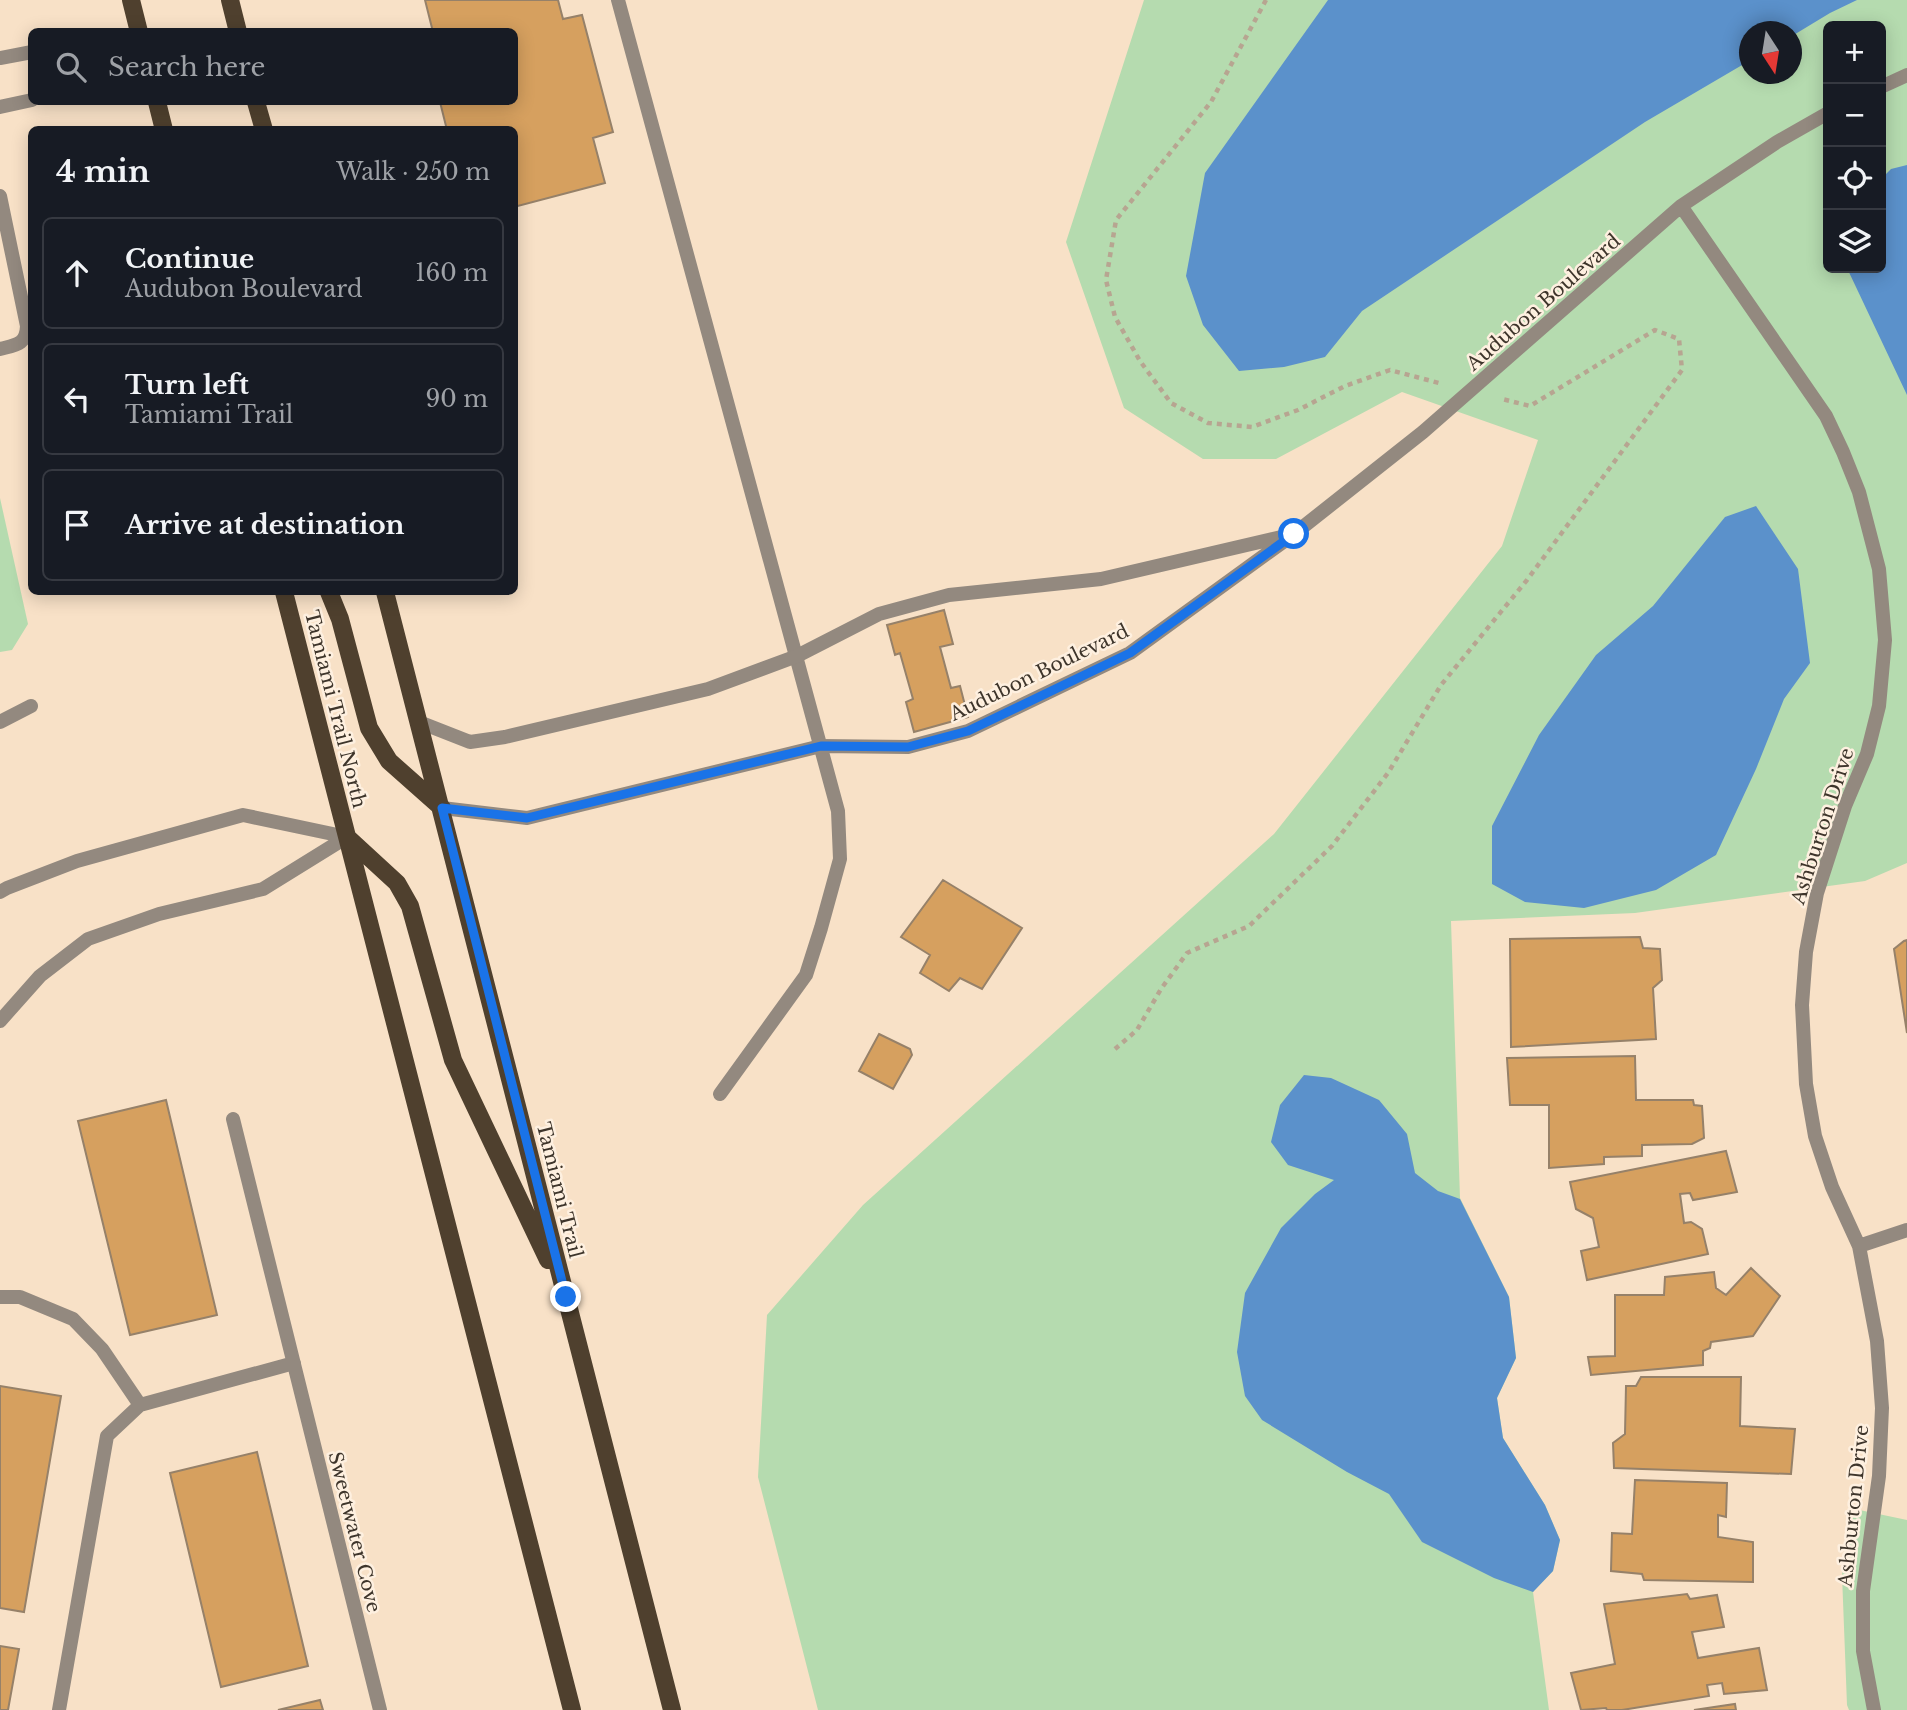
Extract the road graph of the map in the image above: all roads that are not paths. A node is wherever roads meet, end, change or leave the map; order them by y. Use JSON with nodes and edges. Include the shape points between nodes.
{"nodes":[{"id":1,"x":131,"y":0,"type":"edge"},
{"id":2,"x":230,"y":0,"type":"edge"},
{"id":3,"x":618,"y":0,"type":"edge"},
{"id":4,"x":136,"y":28,"type":"edge"},
{"id":5,"x":237,"y":28,"type":"edge"},
{"id":6,"x":28,"y":53,"type":"edge"},
{"id":7,"x":0,"y":58,"type":"edge"},
{"id":8,"x":1907,"y":75,"type":"edge"},
{"id":9,"x":1886,"y":85,"type":"edge"},
{"id":10,"x":28,"y":101,"type":"edge"},
{"id":11,"x":158,"y":105,"type":"edge"},
{"id":12,"x":257,"y":105,"type":"edge"},
{"id":13,"x":0,"y":107,"type":"edge"},
{"id":14,"x":1823,"y":116,"type":"edge"},
{"id":15,"x":163,"y":126,"type":"edge"},
{"id":16,"x":263,"y":126,"type":"edge"},
{"id":17,"x":0,"y":196,"type":"edge"},
{"id":18,"x":1681,"y":206,"type":"junction"},
{"id":19,"x":0,"y":349,"type":"edge"},
{"id":20,"x":1294,"y":534,"type":"junction"},
{"id":21,"x":285,"y":595,"type":"edge"},
{"id":22,"x":330,"y":595,"type":"edge"},
{"id":23,"x":385,"y":595,"type":"edge"},
{"id":24,"x":797,"y":656,"type":"junction"},
{"id":25,"x":31,"y":706,"type":"dead end"},
{"id":26,"x":0,"y":722,"type":"edge"},
{"id":27,"x":419,"y":722,"type":"junction"},
{"id":28,"x":821,"y":746,"type":"junction"},
{"id":29,"x":442,"y":808,"type":"junction"},
{"id":30,"x":347,"y":837,"type":"junction"},
{"id":31,"x":0,"y":892,"type":"edge"},
{"id":32,"x":0,"y":1021,"type":"edge"},
{"id":33,"x":720,"y":1094,"type":"dead end"},
{"id":34,"x":233,"y":1119,"type":"dead end"},
{"id":35,"x":1907,"y":1230,"type":"edge"},
{"id":36,"x":1859,"y":1246,"type":"junction"},
{"id":37,"x":0,"y":1297,"type":"edge"},
{"id":38,"x":566,"y":1297,"type":"junction"},
{"id":39,"x":294,"y":1363,"type":"junction"},
{"id":40,"x":140,"y":1405,"type":"junction"},
{"id":41,"x":59,"y":1710,"type":"edge"},
{"id":42,"x":380,"y":1710,"type":"edge"},
{"id":43,"x":572,"y":1710,"type":"edge"},
{"id":44,"x":672,"y":1710,"type":"edge"},
{"id":45,"x":1874,"y":1710,"type":"edge"}],
"edges":[{"from":1,"to":4,"type":"main road"},
{"from":2,"to":5,"type":"main road"},
{"from":3,"to":24,"type":"street"},
{"from":6,"to":7,"type":"street"},
{"from":8,"to":9,"type":"street"},
{"from":10,"to":13,"type":"street"},
{"from":11,"to":15,"type":"main road"},
{"from":12,"to":16,"type":"main road"},
{"from":14,"to":18,"type":"street","name":"Audubon Boulevard"},
{"from":17,"to":19,"type":"street","via":[[27,335],[17,345]]},
{"from":18,"to":20,"type":"street","name":"Audubon Boulevard","via":[[1423,432]]},
{"from":18,"to":36,"type":"street","name":"Ashburton Drive","via":[[1826,416],[1860,492],[1879,569],[1885,640],[1879,706],[1867,754],[1817,893],[1802,1005],[1806,1084],[1815,1136]]},
{"from":20,"to":24,"type":"street","name":"Audubon Boulevard","via":[[1101,579],[949,595],[879,614]]},
{"from":20,"to":28,"type":"street","name":"Audubon Boulevard","via":[[1130,653],[968,731],[908,747]]},
{"from":21,"to":30,"type":"main road","name":"Tamiami Trail North"},
{"from":22,"to":29,"type":"main road","via":[[369,729],[389,761]]},
{"from":23,"to":27,"type":"main road"},
{"from":24,"to":27,"type":"street","name":"Audubon Boulevard","via":[[708,689],[505,737],[470,742]]},
{"from":24,"to":28,"type":"street"},
{"from":25,"to":26,"type":"street"},
{"from":27,"to":29,"type":"main road","name":"Tamiami Trail"},
{"from":28,"to":29,"type":"street","name":"Audubon Boulevard","via":[[527,818]]},
{"from":28,"to":33,"type":"street","via":[[838,811],[840,859],[821,929],[806,975]]},
{"from":29,"to":38,"type":"main road","name":"Tamiami Trail"},
{"from":30,"to":31,"type":"street","via":[[243,815],[77,861]]},
{"from":30,"to":32,"type":"street","via":[[263,889],[159,914],[88,939],[40,976]]},
{"from":30,"to":38,"type":"main road","via":[[397,883],[410,906],[453,1060]]},
{"from":30,"to":43,"type":"main road"},
{"from":34,"to":39,"type":"street","name":"Sweetwater Cove"},
{"from":35,"to":36,"type":"street"},
{"from":36,"to":45,"type":"street","name":"Ashburton Drive","via":[[1877,1341],[1882,1408],[1879,1476],[1863,1591],[1863,1651]]},
{"from":37,"to":40,"type":"street","via":[[20,1297],[73,1319],[102,1349]]},
{"from":38,"to":44,"type":"main road","name":"Tamiami Trail"},
{"from":39,"to":40,"type":"street"},
{"from":39,"to":42,"type":"street","name":"Sweetwater Cove"},
{"from":40,"to":41,"type":"street","via":[[107,1436]]}]}
